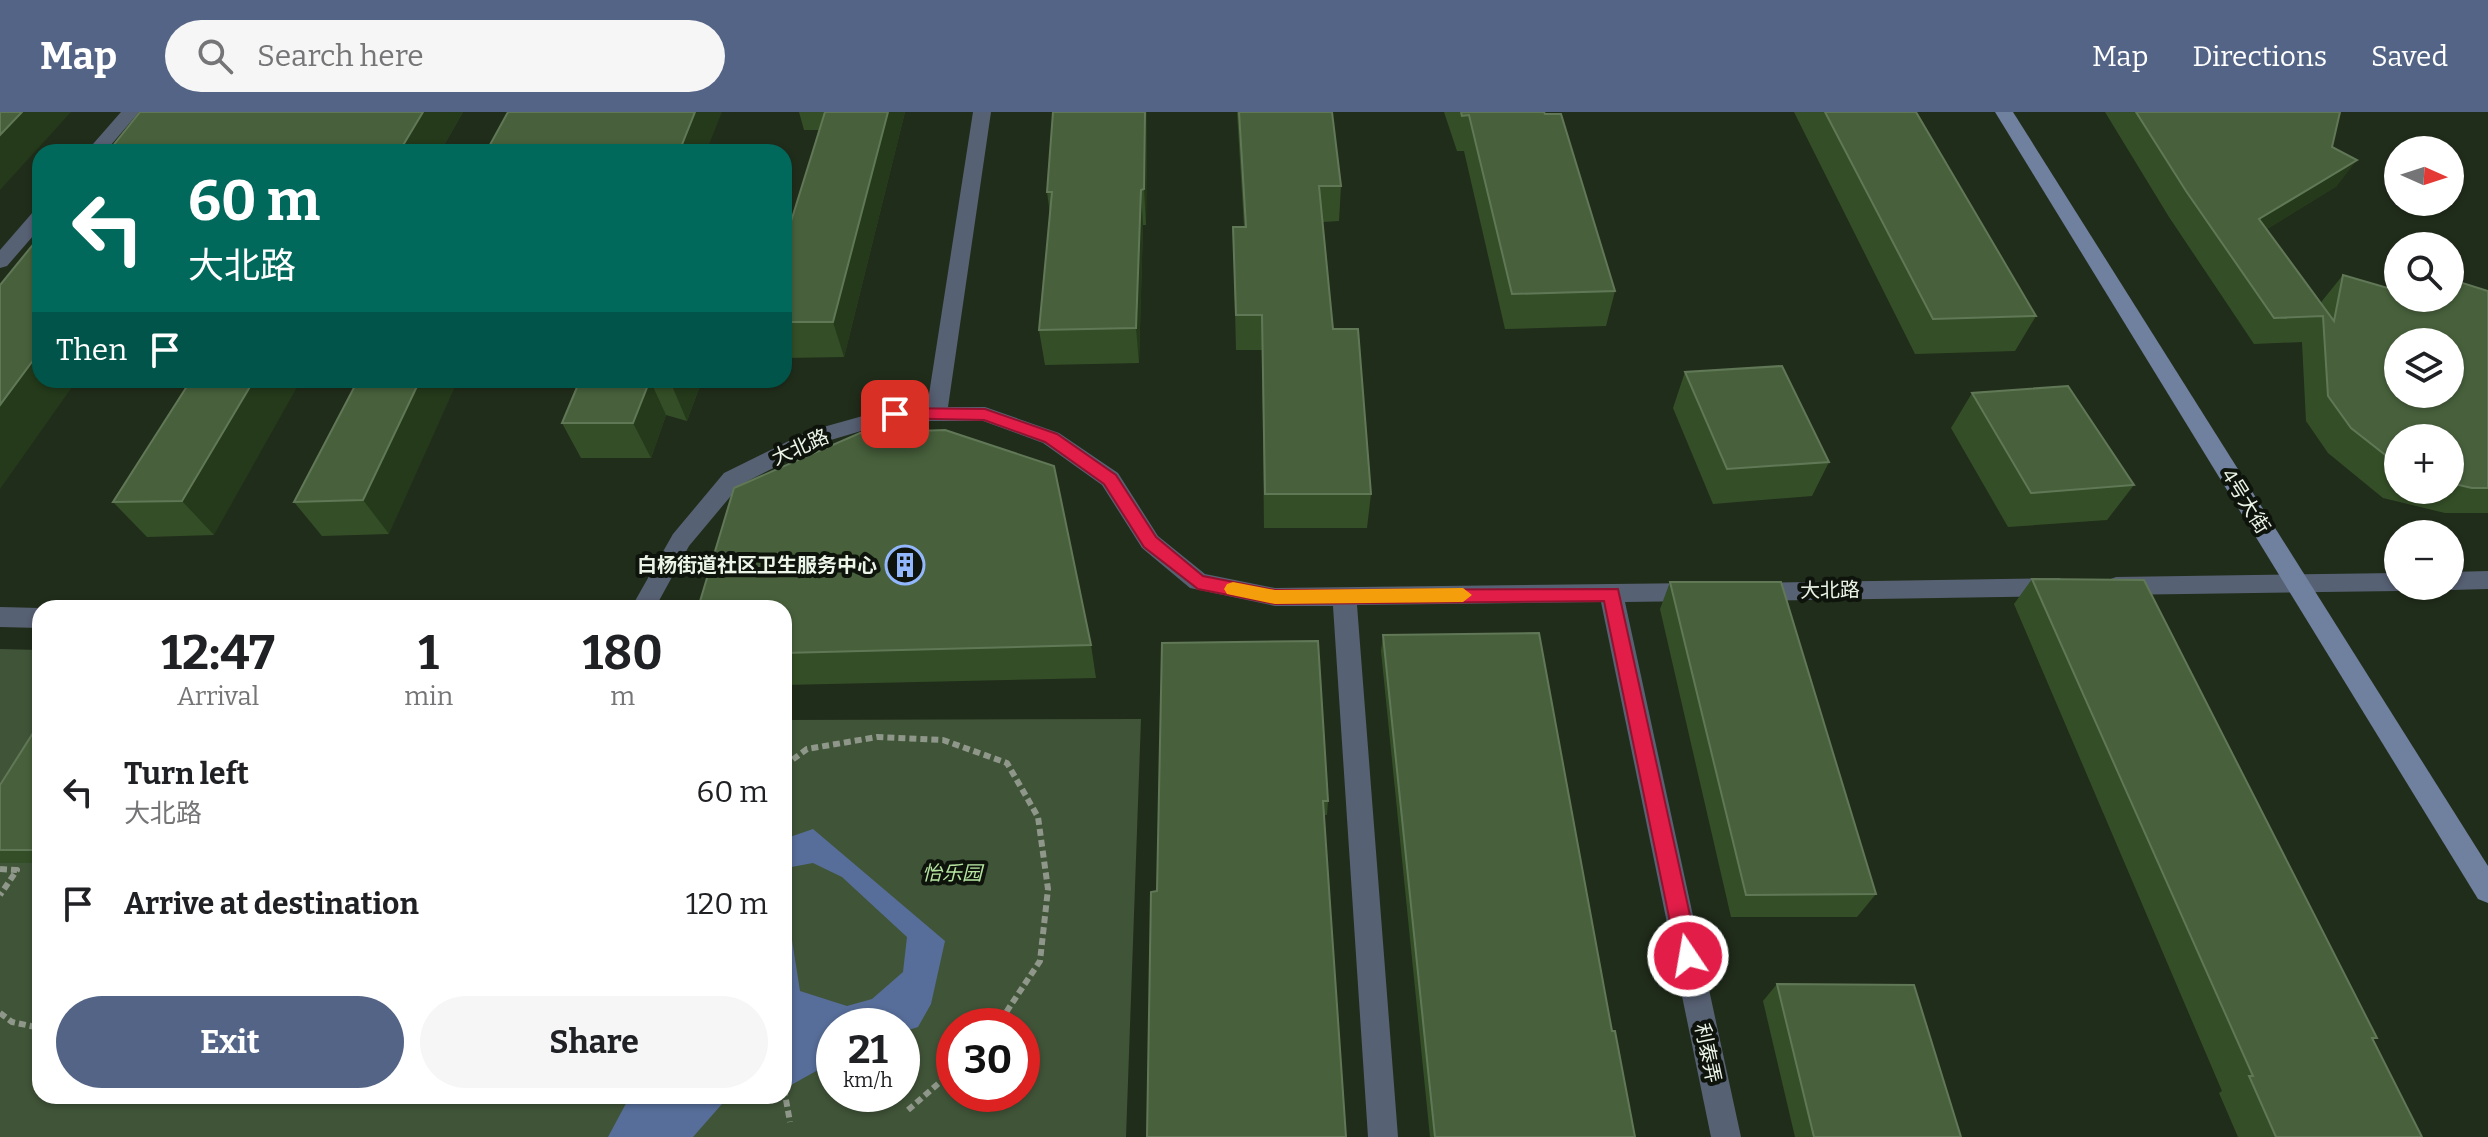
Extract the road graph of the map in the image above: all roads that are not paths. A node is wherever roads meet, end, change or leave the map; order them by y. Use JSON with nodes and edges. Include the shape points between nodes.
{"nodes":[{"id":1,"x":130,"y":112,"type":"edge"},
{"id":2,"x":982,"y":112,"type":"edge"},
{"id":3,"x":2004,"y":112,"type":"edge"},
{"id":4,"x":102,"y":144,"type":"edge"},
{"id":5,"x":32,"y":225,"type":"edge"},
{"id":6,"x":0,"y":262,"type":"edge"},
{"id":7,"x":936,"y":414,"type":"junction"},
{"id":8,"x":2488,"y":580,"type":"edge"},
{"id":9,"x":2464,"y":581,"type":"edge"},
{"id":10,"x":2384,"y":582,"type":"edge"},
{"id":11,"x":2298,"y":583,"type":"junction"},
{"id":12,"x":1611,"y":594,"type":"junction"},
{"id":13,"x":1344,"y":596,"type":"junction"},
{"id":14,"x":647,"y":600,"type":"edge"},
{"id":15,"x":0,"y":617,"type":"edge"},
{"id":16,"x":32,"y":618,"type":"edge"},
{"id":17,"x":2488,"y":890,"type":"edge"},
{"id":18,"x":1383,"y":1137,"type":"edge"},
{"id":19,"x":1726,"y":1137,"type":"edge"}],
"edges":[{"from":1,"to":4,"type":"street"},
{"from":2,"to":7,"type":"street"},
{"from":3,"to":11,"type":"street","name":"4号大街"},
{"from":5,"to":6,"type":"street"},
{"from":7,"to":13,"type":"street","name":"大北路","via":[[985,414],[1051,438],[1110,479],[1150,542],[1198,582],[1275,597]]},
{"from":7,"to":14,"type":"street","name":"大北路","via":[[895,414],[817,436],[732,479],[681,540]]},
{"from":8,"to":9,"type":"street"},
{"from":10,"to":11,"type":"street","name":"大北路"},
{"from":11,"to":12,"type":"street","name":"大北路"},
{"from":11,"to":17,"type":"street","name":"4号大街"},
{"from":12,"to":13,"type":"street","name":"大北路"},
{"from":12,"to":19,"type":"street","name":"利泰弄"},
{"from":13,"to":18,"type":"street"},
{"from":15,"to":16,"type":"street"}]}
